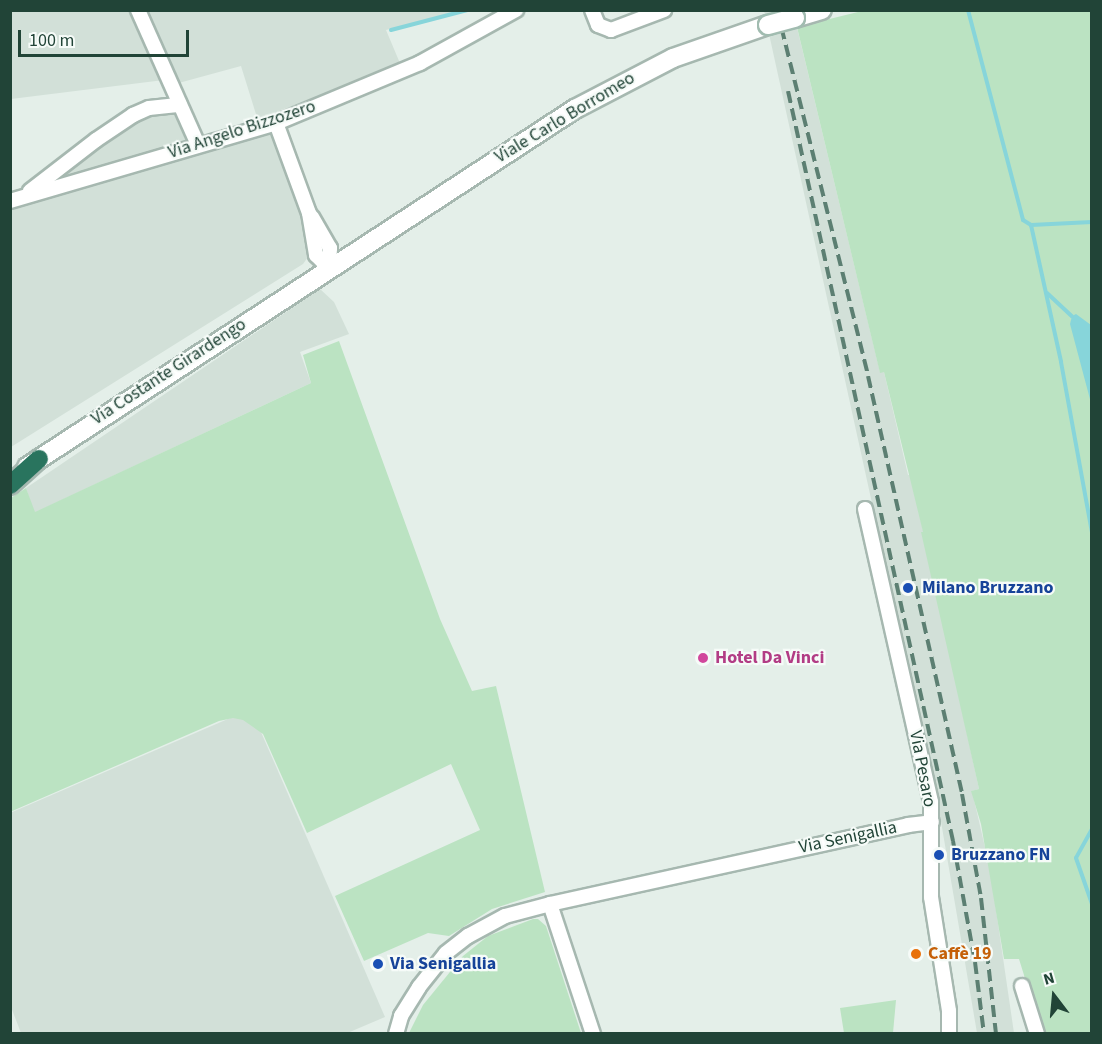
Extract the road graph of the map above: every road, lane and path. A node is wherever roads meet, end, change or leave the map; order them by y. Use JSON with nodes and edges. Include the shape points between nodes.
{"nodes":[{"id":1,"x":138,"y":10,"type":"edge"},
{"id":2,"x":516,"y":10,"type":"edge"},
{"id":3,"x":592,"y":10,"type":"edge"},
{"id":4,"x":664,"y":10,"type":"edge"},
{"id":5,"x":822,"y":10,"type":"edge"},
{"id":6,"x":180,"y":105,"type":"junction"},
{"id":7,"x":276,"y":123,"type":"junction"},
{"id":8,"x":198,"y":145,"type":"junction"},
{"id":9,"x":17,"y":198,"type":"edge"},
{"id":10,"x":329,"y":268,"type":"junction"},
{"id":11,"x":39,"y":459,"type":"junction"},
{"id":12,"x":10,"y":478,"type":"edge"},
{"id":13,"x":10,"y":485,"type":"edge"},
{"id":14,"x":865,"y":508,"type":"dead end"},
{"id":15,"x":932,"y":822,"type":"junction"},
{"id":16,"x":550,"y":904,"type":"junction"},
{"id":17,"x":1022,"y":986,"type":"dead end"},
{"id":18,"x":396,"y":1034,"type":"edge"},
{"id":19,"x":593,"y":1034,"type":"edge"},
{"id":20,"x":949,"y":1034,"type":"edge"},
{"id":21,"x":1037,"y":1034,"type":"edge"}],
"edges":[{"from":1,"to":6,"type":"street"},
{"from":2,"to":7,"type":"street","name":"Via Angelo Bizzozero","via":[[420,63]]},
{"from":3,"to":4,"type":"street","via":[[598,25],[611,30]]},
{"from":5,"to":10,"type":"street","name":"Viale Carlo Borromeo","bridge":true,"via":[[672,58],[609,89]]},
{"from":6,"to":8,"type":"street"},
{"from":6,"to":9,"type":"street","name":"Via Angelo Bizzozero","via":[[149,108],[133,115]]},
{"from":7,"to":8,"type":"street","name":"Via Angelo Bizzozero"},
{"from":7,"to":10,"type":"street","via":[[309,213],[327,239]]},
{"from":8,"to":9,"type":"street","name":"Via Angelo Bizzozero"},
{"from":10,"to":11,"type":"street","name":"Via Costante Girardengo"},
{"from":11,"to":12,"type":"street","name":"Via Costante Girardengo"},
{"from":11,"to":13,"type":"highway"},
{"from":14,"to":15,"type":"street","name":"Via Pesaro","via":[[931,802]]},
{"from":15,"to":16,"type":"street","name":"Via Senigallia"},
{"from":15,"to":20,"type":"street","name":"Via Pesaro","via":[[931,897]]},
{"from":16,"to":18,"type":"street","name":"Via Senigallia","via":[[505,916],[446,953],[401,1016]]},
{"from":16,"to":19,"type":"street"},
{"from":17,"to":21,"type":"street"}]}
